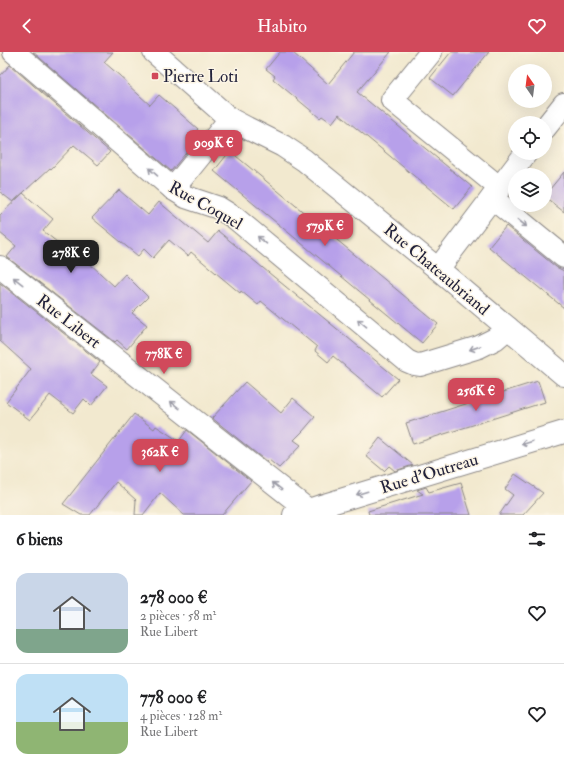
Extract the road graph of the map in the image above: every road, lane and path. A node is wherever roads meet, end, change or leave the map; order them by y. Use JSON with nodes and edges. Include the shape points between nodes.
{"nodes":[{"id":1,"x":14,"y":52,"type":"edge"},
{"id":2,"x":154,"y":52,"type":"edge"},
{"id":3,"x":431,"y":52,"type":"edge"},
{"id":4,"x":564,"y":104,"type":"edge"},
{"id":5,"x":230,"y":119,"type":"junction"},
{"id":6,"x":552,"y":119,"type":"edge"},
{"id":7,"x":521,"y":160,"type":"edge"},
{"id":8,"x":173,"y":189,"type":"junction"},
{"id":9,"x":496,"y":193,"type":"junction"},
{"id":10,"x":564,"y":257,"type":"edge"},
{"id":11,"x":0,"y":266,"type":"edge"},
{"id":12,"x":438,"y":269,"type":"junction"},
{"id":13,"x":508,"y":328,"type":"junction"},
{"id":14,"x":564,"y":375,"type":"edge"},
{"id":15,"x":564,"y":432,"type":"edge"},
{"id":16,"x":301,"y":512,"type":"edge"}],
"edges":[{"from":8,"to":1,"type":"street","name":"Rue Coquel","one_way":true},
{"from":2,"to":5,"type":"street","name":"Rue Chateaubriand"},
{"from":3,"to":9,"type":"street","via":[[392,100]]},
{"from":4,"to":6,"type":"street"},
{"from":5,"to":8,"type":"street"},
{"from":5,"to":12,"type":"street","name":"Rue Chateaubriand","via":[[283,146],[304,160]]},
{"from":7,"to":9,"type":"street"},
{"from":13,"to":8,"type":"street","name":"Rue Coquel","one_way":true,"via":[[495,339],[479,347],[427,364],[414,364],[407,361],[236,218]]},
{"from":9,"to":10,"type":"street","one_way":true},
{"from":9,"to":12,"type":"street"},
{"from":16,"to":11,"type":"street","name":"Rue Libert","one_way":true},
{"from":12,"to":13,"type":"street","name":"Rue Chateaubriand"},
{"from":13,"to":14,"type":"street","name":"Rue Chateaubriand"},
{"from":15,"to":16,"type":"street","name":"Rue d'Outreau","one_way":true}]}
